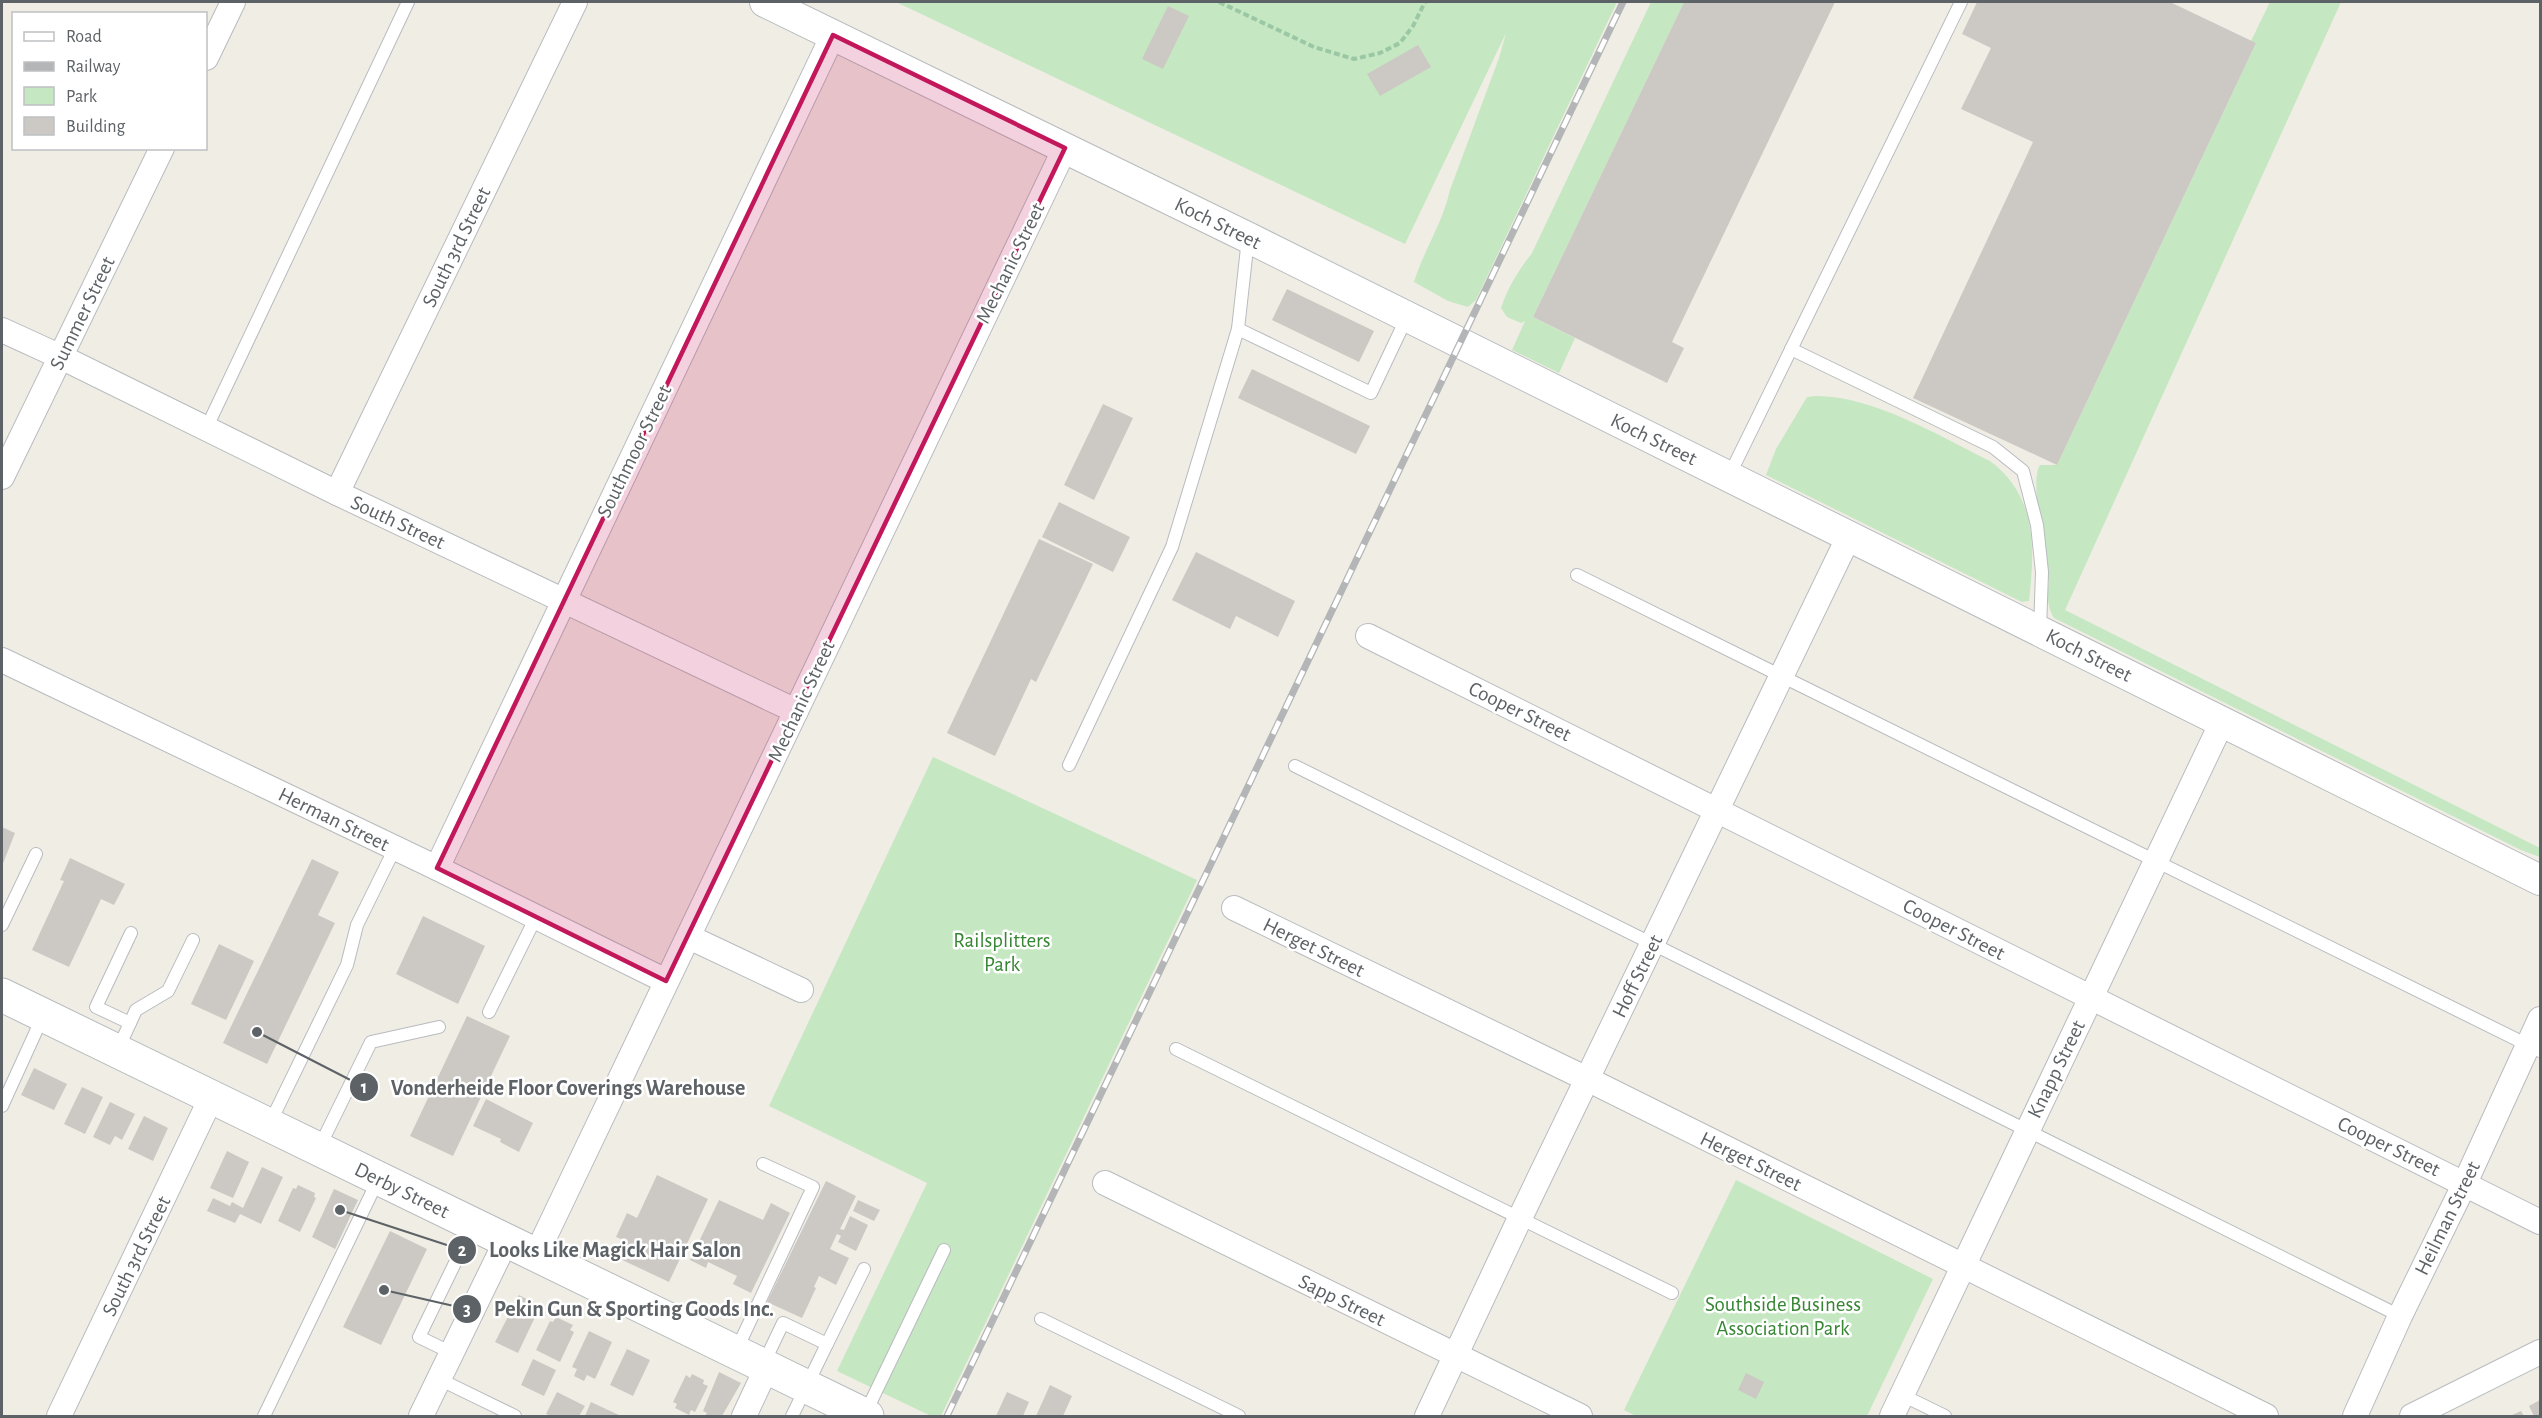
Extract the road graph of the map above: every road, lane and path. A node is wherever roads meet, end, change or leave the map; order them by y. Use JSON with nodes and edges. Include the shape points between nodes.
{"nodes":[{"id":1,"x":233,"y":2,"type":"edge"},
{"id":2,"x":408,"y":2,"type":"edge"},
{"id":3,"x":575,"y":2,"type":"edge"},
{"id":4,"x":765,"y":2,"type":"edge"},
{"id":5,"x":1219,"y":2,"type":"edge"},
{"id":6,"x":1425,"y":2,"type":"edge"},
{"id":7,"x":1961,"y":2,"type":"edge"},
{"id":8,"x":833,"y":35,"type":"junction"},
{"id":9,"x":207,"y":56,"type":"edge"},
{"id":10,"x":1065,"y":148,"type":"junction"},
{"id":11,"x":161,"y":150,"type":"edge"},
{"id":12,"x":1248,"y":238,"type":"junction"},
{"id":13,"x":1407,"y":316,"type":"junction"},
{"id":14,"x":1238,"y":329,"type":"junction"},
{"id":15,"x":2,"y":330,"type":"edge"},
{"id":16,"x":1791,"y":349,"type":"junction"},
{"id":17,"x":60,"y":357,"type":"junction"},
{"id":18,"x":206,"y":429,"type":"junction"},
{"id":19,"x":1729,"y":476,"type":"junction"},
{"id":20,"x":2,"y":477,"type":"edge"},
{"id":21,"x":337,"y":493,"type":"junction"},
{"id":22,"x":1849,"y":536,"type":"junction"},
{"id":23,"x":1576,"y":575,"type":"dead end"},
{"id":24,"x":562,"y":600,"type":"junction"},
{"id":25,"x":2040,"y":631,"type":"junction"},
{"id":26,"x":1368,"y":636,"type":"dead end"},
{"id":27,"x":2,"y":660,"type":"edge"},
{"id":28,"x":1781,"y":676,"type":"junction"},
{"id":29,"x":796,"y":711,"type":"junction"},
{"id":30,"x":2222,"y":722,"type":"junction"},
{"id":31,"x":1069,"y":765,"type":"dead end"},
{"id":32,"x":1295,"y":766,"type":"dead end"},
{"id":33,"x":1718,"y":810,"type":"junction"},
{"id":34,"x":395,"y":848,"type":"junction"},
{"id":35,"x":36,"y":854,"type":"dead end"},
{"id":36,"x":2155,"y":861,"type":"junction"},
{"id":37,"x":437,"y":868,"type":"junction"},
{"id":38,"x":2541,"y":880,"type":"edge"},
{"id":39,"x":1234,"y":908,"type":"dead end"},
{"id":40,"x":536,"y":917,"type":"junction"},
{"id":41,"x":2,"y":925,"type":"edge"},
{"id":42,"x":131,"y":933,"type":"dead end"},
{"id":43,"x":689,"y":937,"type":"junction"},
{"id":44,"x":193,"y":940,"type":"dead end"},
{"id":45,"x":1653,"y":942,"type":"junction"},
{"id":46,"x":666,"y":981,"type":"junction"},
{"id":47,"x":801,"y":990,"type":"dead end"},
{"id":48,"x":2,"y":995,"type":"edge"},
{"id":49,"x":2090,"y":998,"type":"junction"},
{"id":50,"x":489,"y":1012,"type":"dead end"},
{"id":51,"x":44,"y":1015,"type":"junction"},
{"id":52,"x":2541,"y":1019,"type":"edge"},
{"id":53,"x":439,"y":1027,"type":"dead end"},
{"id":54,"x":123,"y":1037,"type":"junction"},
{"id":55,"x":2534,"y":1047,"type":"edge"},
{"id":56,"x":1176,"y":1049,"type":"dead end"},
{"id":57,"x":1587,"y":1079,"type":"junction"},
{"id":58,"x":212,"y":1096,"type":"junction"},
{"id":59,"x":2,"y":1106,"type":"edge"},
{"id":60,"x":269,"y":1124,"type":"junction"},
{"id":61,"x":2026,"y":1130,"type":"junction"},
{"id":62,"x":318,"y":1149,"type":"junction"},
{"id":63,"x":763,"y":1164,"type":"dead end"},
{"id":64,"x":378,"y":1178,"type":"junction"},
{"id":65,"x":1105,"y":1183,"type":"dead end"},
{"id":66,"x":2465,"y":1183,"type":"junction"},
{"id":67,"x":1520,"y":1218,"type":"junction"},
{"id":68,"x":2541,"y":1222,"type":"edge"},
{"id":69,"x":473,"y":1225,"type":"junction"},
{"id":70,"x":506,"y":1241,"type":"junction"},
{"id":71,"x":944,"y":1250,"type":"dead end"},
{"id":72,"x":536,"y":1255,"type":"junction"},
{"id":73,"x":1963,"y":1266,"type":"junction"},
{"id":74,"x":864,"y":1269,"type":"dead end"},
{"id":75,"x":1672,"y":1293,"type":"dead end"},
{"id":76,"x":2400,"y":1316,"type":"junction"},
{"id":77,"x":1041,"y":1319,"type":"dead end"},
{"id":78,"x":827,"y":1344,"type":"junction"},
{"id":79,"x":2541,"y":1352,"type":"edge"},
{"id":80,"x":452,"y":1353,"type":"junction"},
{"id":81,"x":1456,"y":1355,"type":"junction"},
{"id":82,"x":755,"y":1362,"type":"junction"},
{"id":83,"x":439,"y":1379,"type":"junction"},
{"id":84,"x":806,"y":1387,"type":"junction"},
{"id":85,"x":1902,"y":1395,"type":"junction"},
{"id":86,"x":850,"y":1413,"type":"edge"},
{"id":87,"x":59,"y":1416,"type":"edge"},
{"id":88,"x":264,"y":1416,"type":"edge"},
{"id":89,"x":421,"y":1416,"type":"edge"},
{"id":90,"x":515,"y":1416,"type":"edge"},
{"id":91,"x":744,"y":1416,"type":"edge"},
{"id":92,"x":792,"y":1416,"type":"edge"},
{"id":93,"x":1239,"y":1416,"type":"edge"},
{"id":94,"x":1427,"y":1416,"type":"edge"},
{"id":95,"x":1580,"y":1416,"type":"edge"},
{"id":96,"x":1892,"y":1416,"type":"edge"},
{"id":97,"x":1945,"y":1416,"type":"edge"},
{"id":98,"x":2266,"y":1416,"type":"edge"},
{"id":99,"x":2355,"y":1416,"type":"edge"},
{"id":100,"x":2412,"y":1416,"type":"edge"}],
"edges":[{"from":1,"to":9,"type":"street"},
{"from":2,"to":18,"type":"lane"},
{"from":3,"to":21,"type":"street","name":"South 3rd Street"},
{"from":4,"to":8,"type":"street","name":"Koch Street"},
{"from":5,"to":6,"type":"path","via":[[1314,47],[1354,59],[1400,43]]},
{"from":7,"to":16,"type":"lane"},
{"from":8,"to":10,"type":"street","name":"Koch Street"},
{"from":8,"to":24,"type":"street","name":"Southmoor Street"},
{"from":10,"to":12,"type":"street","name":"Koch Street"},
{"from":10,"to":29,"type":"street","name":"Mechanic Street"},
{"from":11,"to":17,"type":"street","name":"Summer Street"},
{"from":12,"to":13,"type":"street","name":"Koch Street"},
{"from":12,"to":14,"type":"lane"},
{"from":13,"to":14,"type":"lane","via":[[1371,393]]},
{"from":13,"to":19,"type":"street","name":"Koch Street"},
{"from":14,"to":31,"type":"lane","via":[[1172,547]]},
{"from":15,"to":17,"type":"street","name":"South Street"},
{"from":16,"to":19,"type":"lane"},
{"from":16,"to":25,"type":"lane","via":[[1993,447],[2023,471],[2040,548]]},
{"from":17,"to":18,"type":"street","name":"South Street"},
{"from":17,"to":20,"type":"street","name":"Summer Street"},
{"from":18,"to":21,"type":"street","name":"South Street"},
{"from":19,"to":22,"type":"street","name":"Koch Street"},
{"from":21,"to":24,"type":"street","name":"South Street"},
{"from":22,"to":25,"type":"street","name":"Koch Street"},
{"from":22,"to":28,"type":"street","name":"Hoff Street"},
{"from":23,"to":28,"type":"lane"},
{"from":24,"to":29,"type":"street","name":"South Street"},
{"from":24,"to":37,"type":"street","name":"Southmoor Street"},
{"from":25,"to":30,"type":"street","name":"Koch Street"},
{"from":26,"to":33,"type":"street","name":"Cooper Street"},
{"from":27,"to":34,"type":"street","name":"Herman Street"},
{"from":28,"to":33,"type":"street","name":"Hoff Street"},
{"from":28,"to":36,"type":"lane"},
{"from":29,"to":43,"type":"street","name":"Mechanic Street"},
{"from":30,"to":36,"type":"street","name":"Knapp Street"},
{"from":30,"to":38,"type":"street","name":"Koch Street"},
{"from":32,"to":45,"type":"lane"},
{"from":33,"to":45,"type":"street","name":"Hoff Street"},
{"from":33,"to":49,"type":"street","name":"Cooper Street"},
{"from":34,"to":37,"type":"street","name":"Herman Street"},
{"from":34,"to":60,"type":"lane","via":[[357,925],[347,965]]},
{"from":35,"to":41,"type":"lane"},
{"from":36,"to":49,"type":"street","name":"Knapp Street"},
{"from":36,"to":55,"type":"lane"},
{"from":37,"to":40,"type":"street","name":"Herman Street"},
{"from":39,"to":57,"type":"street","name":"Herget Street"},
{"from":40,"to":46,"type":"street","name":"Herman Street"},
{"from":40,"to":50,"type":"lane"},
{"from":42,"to":54,"type":"lane","via":[[96,1007]]},
{"from":43,"to":46,"type":"street","name":"Mechanic Street"},
{"from":43,"to":47,"type":"street"},
{"from":44,"to":54,"type":"lane","via":[[168,991],[136,1010]]},
{"from":45,"to":57,"type":"street","name":"Hoff Street"},
{"from":45,"to":61,"type":"lane"},
{"from":46,"to":72,"type":"street","name":"Mechanic Street"},
{"from":48,"to":51,"type":"main road","name":"Derby Street"},
{"from":49,"to":61,"type":"street","name":"Knapp Street"},
{"from":49,"to":66,"type":"street","name":"Cooper Street"},
{"from":51,"to":54,"type":"main road","name":"Derby Street"},
{"from":51,"to":59,"type":"lane"},
{"from":52,"to":55,"type":"street","name":"Heilman Street"},
{"from":53,"to":62,"type":"lane","via":[[371,1042]]},
{"from":54,"to":58,"type":"main road","name":"Derby Street"},
{"from":55,"to":66,"type":"street","name":"Heilman Street"},
{"from":56,"to":67,"type":"lane"},
{"from":57,"to":67,"type":"street","name":"Hoff Street"},
{"from":57,"to":73,"type":"street","name":"Herget Street"},
{"from":58,"to":60,"type":"main road","name":"Derby Street"},
{"from":58,"to":87,"type":"street","name":"South 3rd Street"},
{"from":60,"to":62,"type":"main road","name":"Derby Street"},
{"from":61,"to":73,"type":"street","name":"Knapp Street"},
{"from":61,"to":76,"type":"lane"},
{"from":62,"to":64,"type":"main road","name":"Derby Street"},
{"from":63,"to":82,"type":"lane","via":[[813,1187]]},
{"from":64,"to":69,"type":"main road","name":"Derby Street"},
{"from":64,"to":88,"type":"lane"},
{"from":65,"to":81,"type":"street","name":"Sapp Street"},
{"from":66,"to":68,"type":"street","name":"Cooper Street"},
{"from":66,"to":76,"type":"street","name":"Heilman Street"},
{"from":67,"to":75,"type":"lane"},
{"from":67,"to":81,"type":"street","name":"Hoff Street"},
{"from":69,"to":70,"type":"main road","name":"Derby Street"},
{"from":69,"to":80,"type":"lane","via":[[419,1337]]},
{"from":70,"to":72,"type":"main road","name":"Derby Street"},
{"from":70,"to":80,"type":"street"},
{"from":71,"to":86,"type":"lane"},
{"from":72,"to":82,"type":"main road","name":"Derby Street"},
{"from":73,"to":85,"type":"street","name":"Knapp Street"},
{"from":73,"to":98,"type":"street","name":"Herget Street"},
{"from":74,"to":78,"type":"lane"},
{"from":76,"to":99,"type":"street","name":"Heilman Street"},
{"from":77,"to":93,"type":"lane"},
{"from":78,"to":82,"type":"lane","via":[[783,1323]]},
{"from":78,"to":84,"type":"lane"},
{"from":79,"to":100,"type":"street"},
{"from":80,"to":83,"type":"street"},
{"from":81,"to":94,"type":"street","name":"Hoff Street"},
{"from":81,"to":95,"type":"street","name":"Sapp Street"},
{"from":82,"to":84,"type":"main road","name":"Derby Street"},
{"from":82,"to":91,"type":"street"},
{"from":83,"to":89,"type":"street"},
{"from":83,"to":90,"type":"lane"},
{"from":84,"to":86,"type":"main road","name":"Derby Street"},
{"from":84,"to":92,"type":"lane"},
{"from":85,"to":96,"type":"street","name":"Knapp Street"},
{"from":85,"to":97,"type":"lane"}]}
